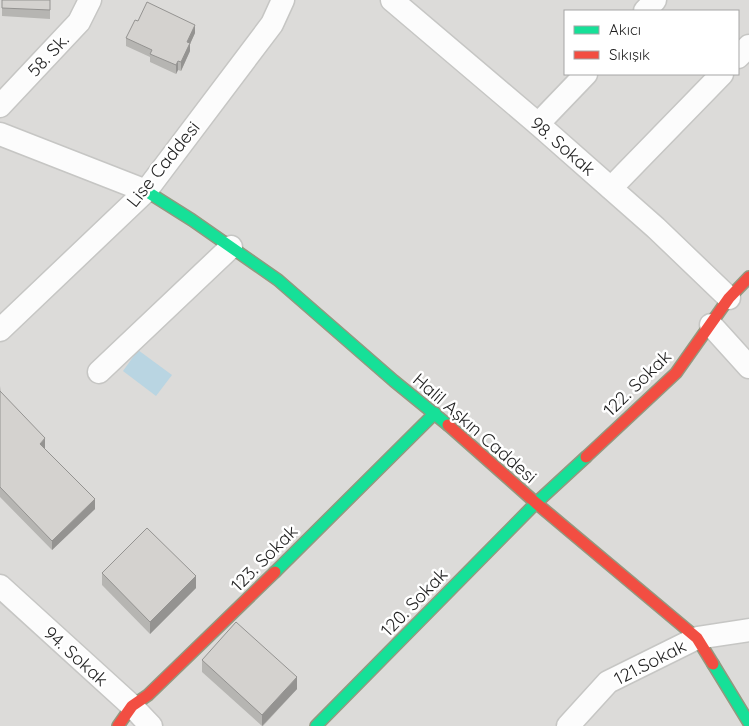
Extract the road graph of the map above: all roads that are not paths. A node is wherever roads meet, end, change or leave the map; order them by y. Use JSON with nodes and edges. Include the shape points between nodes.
{"nodes":[{"id":1,"x":90,"y":0,"type":"edge"},
{"id":2,"x":283,"y":0,"type":"edge"},
{"id":3,"x":392,"y":0,"type":"edge"},
{"id":4,"x":655,"y":0,"type":"edge"},
{"id":5,"x":646,"y":10,"type":"edge"},
{"id":6,"x":749,"y":46,"type":"edge"},
{"id":7,"x":739,"y":56,"type":"edge"},
{"id":8,"x":585,"y":75,"type":"edge"},
{"id":9,"x":721,"y":75,"type":"edge"},
{"id":10,"x":0,"y":106,"type":"edge"},
{"id":11,"x":538,"y":124,"type":"junction"},
{"id":12,"x":0,"y":134,"type":"edge"},
{"id":13,"x":611,"y":188,"type":"junction"},
{"id":14,"x":146,"y":191,"type":"junction"},
{"id":15,"x":231,"y":247,"type":"junction"},
{"id":16,"x":749,"y":277,"type":"edge"},
{"id":17,"x":729,"y":298,"type":"junction"},
{"id":18,"x":711,"y":325,"type":"junction"},
{"id":19,"x":0,"y":330,"type":"edge"},
{"id":20,"x":749,"y":366,"type":"edge"},
{"id":21,"x":100,"y":372,"type":"dead end"},
{"id":22,"x":434,"y":414,"type":"junction"},
{"id":23,"x":536,"y":503,"type":"junction"},
{"id":24,"x":0,"y":586,"type":"edge"},
{"id":25,"x":749,"y":630,"type":"edge"},
{"id":26,"x":697,"y":638,"type":"junction"},
{"id":27,"x":132,"y":706,"type":"junction"},
{"id":28,"x":749,"y":723,"type":"edge"},
{"id":29,"x":118,"y":726,"type":"edge"},
{"id":30,"x":152,"y":726,"type":"edge"},
{"id":31,"x":316,"y":726,"type":"edge"},
{"id":32,"x":568,"y":726,"type":"edge"}],
"edges":[{"from":1,"to":10,"type":"street","name":"58. Sk.","via":[[79,22]]},
{"from":2,"to":14,"type":"street","name":"Lise Caddesi","via":[[272,24]]},
{"from":3,"to":11,"type":"street","name":"98. Sokak"},
{"from":4,"to":5,"type":"street"},
{"from":6,"to":7,"type":"street"},
{"from":8,"to":11,"type":"street"},
{"from":9,"to":13,"type":"street"},
{"from":11,"to":13,"type":"street","name":"98. Sokak"},
{"from":12,"to":14,"type":"street"},
{"from":13,"to":17,"type":"street","name":"98. Sokak"},
{"from":14,"to":15,"type":"street","name":"Halil Aşkın Caddesi"},
{"from":14,"to":19,"type":"street","name":"Lise Caddesi"},
{"from":15,"to":21,"type":"street"},
{"from":15,"to":22,"type":"street","name":"Halil Aşkın Caddesi","via":[[278,280]]},
{"from":16,"to":17,"type":"street","name":"122. Sokak"},
{"from":17,"to":18,"type":"street","name":"122. Sokak"},
{"from":18,"to":20,"type":"street"},
{"from":18,"to":23,"type":"street","name":"122. Sokak","via":[[676,373]]},
{"from":22,"to":23,"type":"street","name":"Halil Aşkın Caddesi"},
{"from":22,"to":27,"type":"street","name":"123. Sokak","via":[[233,614],[148,695]]},
{"from":23,"to":26,"type":"street","name":"Halil Aşkın Caddesi"},
{"from":23,"to":31,"type":"street","name":"120. Sokak"},
{"from":24,"to":27,"type":"street","name":"94. Sokak"},
{"from":25,"to":26,"type":"street","name":"121.Sokak"},
{"from":26,"to":28,"type":"street","name":"Halil Aşkın Caddesi"},
{"from":26,"to":32,"type":"street","name":"121.Sokak","via":[[608,682]]},
{"from":27,"to":29,"type":"street","name":"123. Sokak"},
{"from":27,"to":30,"type":"street","name":"94. Sokak"}]}
